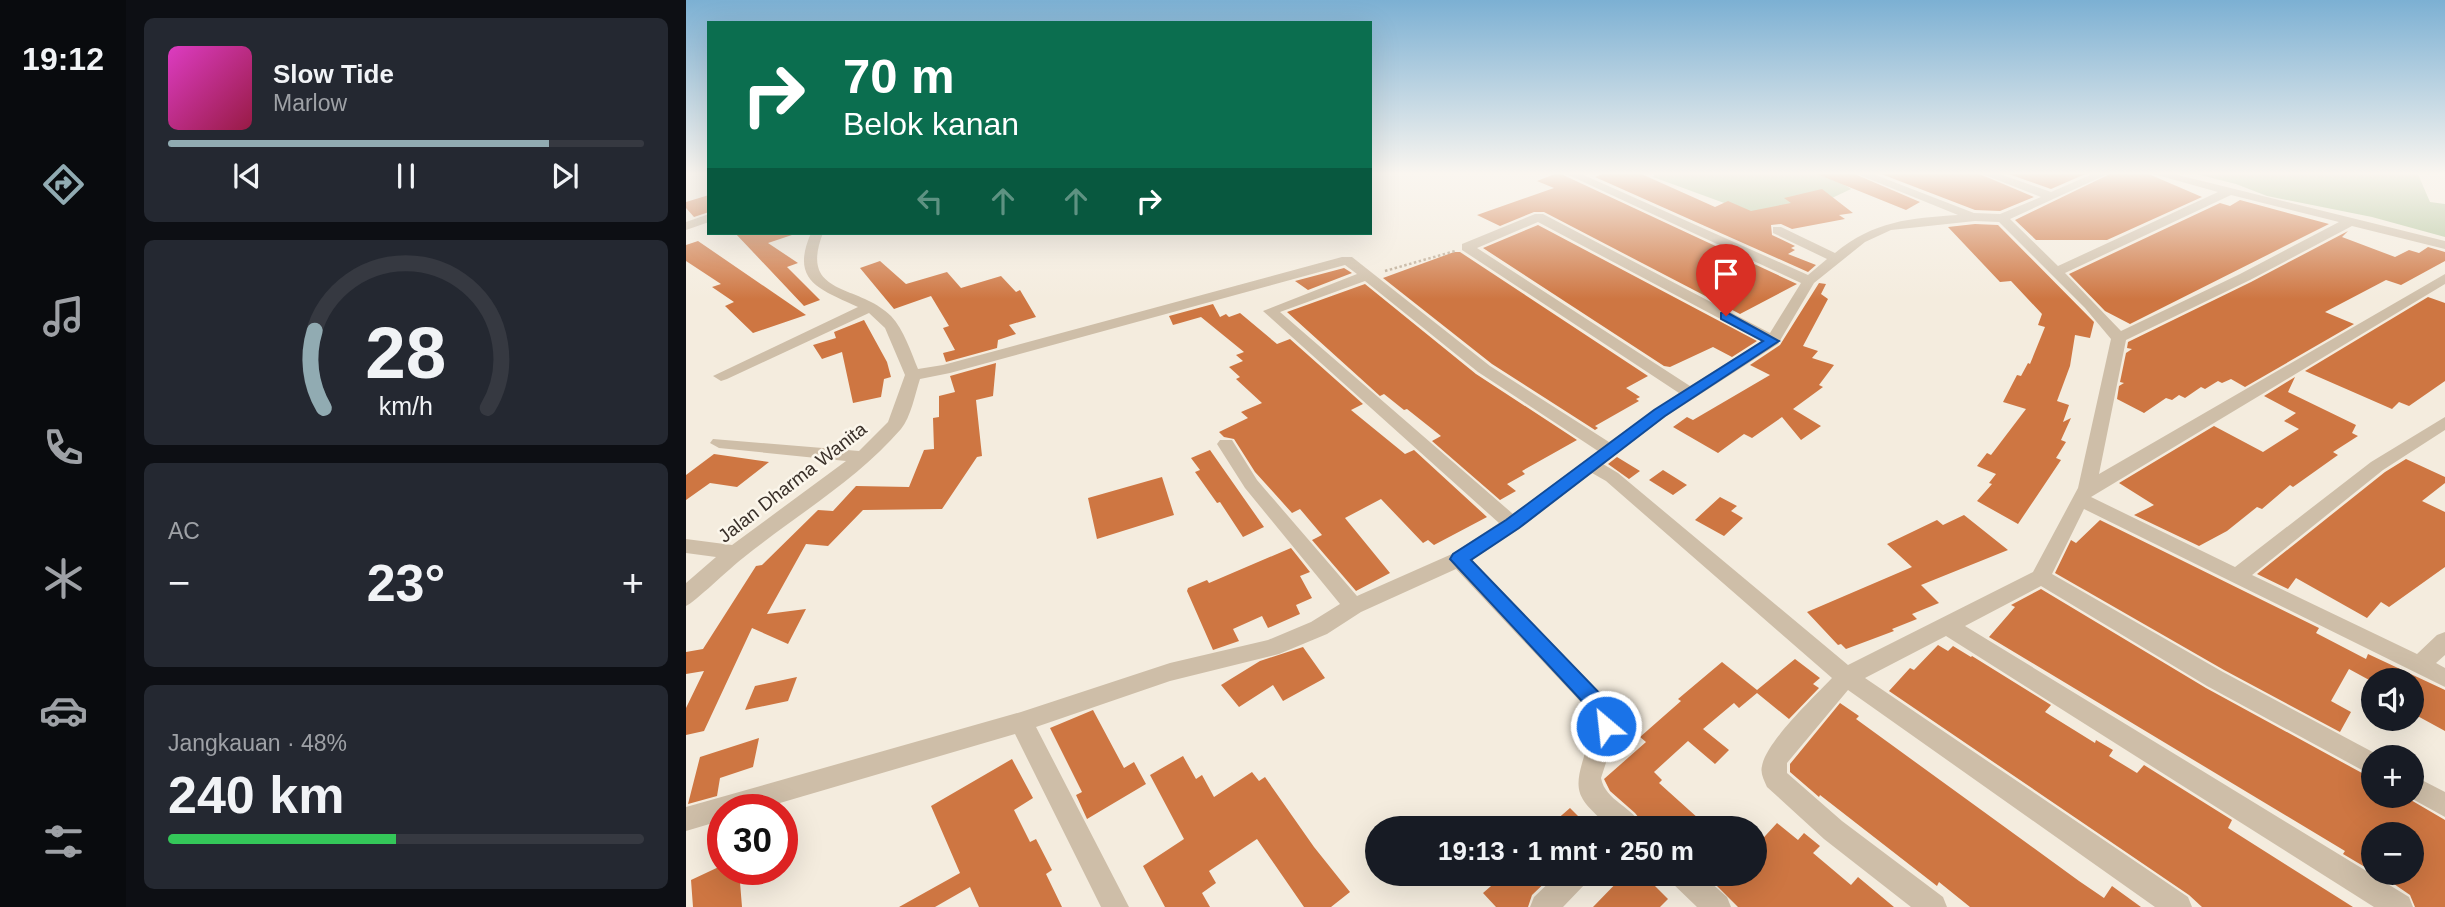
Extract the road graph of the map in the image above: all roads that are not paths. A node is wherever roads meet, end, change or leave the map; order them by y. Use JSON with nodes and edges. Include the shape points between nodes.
{"nodes":[{"id":1,"x":1661,"y":214,"type":"edge"},
{"id":2,"x":1968,"y":214,"type":"edge"},
{"id":3,"x":2010,"y":214,"type":"edge"},
{"id":4,"x":2180,"y":214,"type":"edge"},
{"id":5,"x":2323,"y":214,"type":"edge"},
{"id":6,"x":1975,"y":217,"type":"junction"},
{"id":7,"x":2002,"y":218,"type":"junction"},
{"id":8,"x":707,"y":219,"type":"edge"},
{"id":9,"x":2351,"y":221,"type":"junction"},
{"id":10,"x":686,"y":226,"type":"edge"},
{"id":11,"x":1777,"y":230,"type":"dead end"},
{"id":12,"x":816,"y":235,"type":"edge"},
{"id":13,"x":2445,"y":245,"type":"edge"},
{"id":14,"x":1835,"y":258,"type":"junction"},
{"id":15,"x":2057,"y":272,"type":"junction"},
{"id":16,"x":1368,"y":275,"type":"junction"},
{"id":17,"x":2445,"y":278,"type":"edge"},
{"id":18,"x":1809,"y":281,"type":"junction"},
{"id":19,"x":868,"y":308,"type":"junction"},
{"id":20,"x":2119,"y":338,"type":"junction"},
{"id":21,"x":1773,"y":341,"type":"junction"},
{"id":22,"x":913,"y":375,"type":"junction"},
{"id":23,"x":721,"y":376,"type":"dead end"},
{"id":24,"x":1690,"y":393,"type":"junction"},
{"id":25,"x":2445,"y":422,"type":"edge"},
{"id":26,"x":719,"y":443,"type":"dead end"},
{"id":27,"x":1226,"y":444,"type":"dead end"},
{"id":28,"x":1609,"y":450,"type":"junction"},
{"id":29,"x":863,"y":457,"type":"junction"},
{"id":30,"x":1590,"y":464,"type":"junction"},
{"id":31,"x":2083,"y":494,"type":"junction"},
{"id":32,"x":1513,"y":524,"type":"junction"},
{"id":33,"x":686,"y":546,"type":"edge"},
{"id":34,"x":735,"y":553,"type":"junction"},
{"id":35,"x":1459,"y":559,"type":"junction"},
{"id":36,"x":2237,"y":576,"type":"junction"},
{"id":37,"x":2041,"y":577,"type":"junction"},
{"id":38,"x":686,"y":598,"type":"edge"},
{"id":39,"x":1354,"y":606,"type":"junction"},
{"id":40,"x":1946,"y":625,"type":"junction"},
{"id":41,"x":2445,"y":641,"type":"edge"},
{"id":42,"x":2420,"y":665,"type":"junction"},
{"id":43,"x":1846,"y":677,"type":"junction"},
{"id":44,"x":2445,"y":678,"type":"edge"},
{"id":45,"x":1021,"y":722,"type":"junction"},
{"id":46,"x":2361,"y":758,"type":"edge"},
{"id":47,"x":2424,"y":793,"type":"edge"},
{"id":48,"x":2445,"y":805,"type":"edge"},
{"id":49,"x":1615,"y":816,"type":"edge"},
{"id":50,"x":686,"y":819,"type":"edge"},
{"id":51,"x":1565,"y":886,"type":"edge"},
{"id":52,"x":1694,"y":886,"type":"edge"},
{"id":53,"x":1115,"y":907,"type":"edge"},
{"id":54,"x":1544,"y":907,"type":"edge"},
{"id":55,"x":1717,"y":907,"type":"edge"},
{"id":56,"x":1933,"y":907,"type":"edge"},
{"id":57,"x":2178,"y":907,"type":"edge"},
{"id":58,"x":2399,"y":907,"type":"edge"}],
"edges":[{"from":1,"to":18,"type":"street"},
{"from":2,"to":6,"type":"street"},
{"from":3,"to":7,"type":"street"},
{"from":4,"to":15,"type":"street"},
{"from":5,"to":9,"type":"street"},
{"from":6,"to":7,"type":"street"},
{"from":6,"to":14,"type":"street","via":[[1888,227],[1860,239]]},
{"from":7,"to":15,"type":"street"},
{"from":8,"to":10,"type":"street"},
{"from":9,"to":13,"type":"street"},
{"from":9,"to":20,"type":"street"},
{"from":11,"to":14,"type":"street"},
{"from":12,"to":19,"type":"street","via":[[806,262],[812,276],[836,294]]},
{"from":14,"to":18,"type":"street"},
{"from":15,"to":20,"type":"street"},
{"from":16,"to":22,"type":"street","via":[[1347,260]]},
{"from":16,"to":28,"type":"street","via":[[1484,369]]},
{"from":16,"to":32,"type":"street","via":[[1270,311]]},
{"from":17,"to":31,"type":"street"},
{"from":18,"to":21,"type":"street"},
{"from":19,"to":22,"type":"street","via":[[890,323]]},
{"from":19,"to":23,"type":"street"},
{"from":20,"to":31,"type":"street"},
{"from":21,"to":24,"type":"street"},
{"from":21,"to":24,"type":"street","via":[[1539,217],[1467,247]]},
{"from":22,"to":29,"type":"street","name":"Jalan Dharma Wanita","via":[[896,424]]},
{"from":24,"to":28,"type":"street"},
{"from":25,"to":36,"type":"street","via":[[2377,466]]},
{"from":26,"to":29,"type":"street"},
{"from":27,"to":39,"type":"street","via":[[1251,484]]},
{"from":28,"to":30,"type":"street"},
{"from":29,"to":34,"type":"street","name":"Jalan Dharma Wanita"},
{"from":30,"to":32,"type":"street"},
{"from":30,"to":43,"type":"street","via":[[1706,555]]},
{"from":31,"to":36,"type":"street"},
{"from":31,"to":37,"type":"street"},
{"from":32,"to":35,"type":"street"},
{"from":33,"to":34,"type":"street"},
{"from":34,"to":38,"type":"street","name":"Jalan Dharma Wanita"},
{"from":35,"to":39,"type":"street"},
{"from":35,"to":49,"type":"street","via":[[1602,710],[1606,726],[1589,778],[1591,790]]},
{"from":36,"to":42,"type":"street"},
{"from":37,"to":40,"type":"street"},
{"from":37,"to":46,"type":"street"},
{"from":39,"to":45,"type":"street","via":[[1319,628],[1271,648],[1170,672]]},
{"from":40,"to":43,"type":"street"},
{"from":40,"to":58,"type":"street"},
{"from":41,"to":42,"type":"street"},
{"from":42,"to":44,"type":"street"},
{"from":43,"to":56,"type":"street","via":[[1777,757],[1776,779],[1833,830]]},
{"from":43,"to":57,"type":"street"},
{"from":45,"to":50,"type":"street"},
{"from":45,"to":53,"type":"street"},
{"from":47,"to":48,"type":"street"},
{"from":51,"to":54,"type":"street"},
{"from":52,"to":55,"type":"street"}]}
